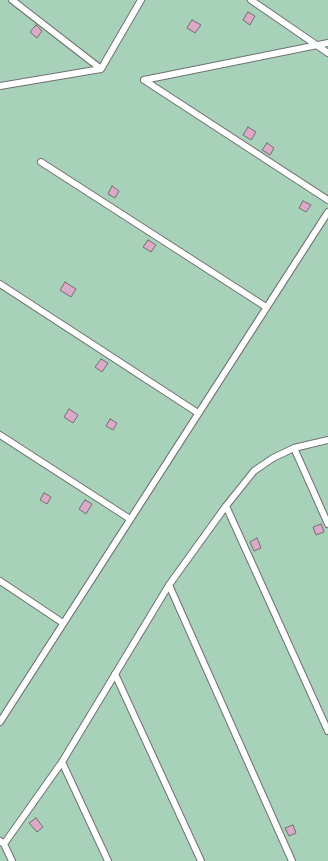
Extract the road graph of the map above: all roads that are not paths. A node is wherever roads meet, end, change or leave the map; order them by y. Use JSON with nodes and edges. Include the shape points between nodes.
{"nodes":[{"id":1,"x":12,"y":0,"type":"edge"},
{"id":2,"x":142,"y":0,"type":"edge"},
{"id":3,"x":251,"y":0,"type":"edge"},
{"id":4,"x":328,"y":43,"type":"edge"},
{"id":5,"x":316,"y":45,"type":"junction"},
{"id":6,"x":328,"y":53,"type":"edge"},
{"id":7,"x":101,"y":69,"type":"junction"},
{"id":8,"x":0,"y":86,"type":"edge"},
{"id":9,"x":41,"y":162,"type":"dead end"},
{"id":10,"x":328,"y":200,"type":"edge"},
{"id":11,"x":328,"y":212,"type":"edge"},
{"id":12,"x":0,"y":284,"type":"edge"},
{"id":13,"x":266,"y":307,"type":"junction"},
{"id":14,"x":198,"y":413,"type":"junction"},
{"id":15,"x":0,"y":435,"type":"edge"},
{"id":16,"x":328,"y":440,"type":"edge"},
{"id":17,"x":294,"y":448,"type":"junction"},
{"id":18,"x":226,"y":506,"type":"junction"},
{"id":19,"x":130,"y":519,"type":"junction"},
{"id":20,"x":328,"y":524,"type":"edge"},
{"id":21,"x":0,"y":581,"type":"edge"},
{"id":22,"x":169,"y":585,"type":"junction"},
{"id":23,"x":63,"y":623,"type":"junction"},
{"id":24,"x":115,"y":674,"type":"junction"},
{"id":25,"x":0,"y":722,"type":"edge"},
{"id":26,"x":328,"y":731,"type":"edge"},
{"id":27,"x":62,"y":762,"type":"junction"},
{"id":28,"x":2,"y":842,"type":"edge"},
{"id":29,"x":12,"y":861,"type":"edge"},
{"id":30,"x":108,"y":861,"type":"edge"},
{"id":31,"x":201,"y":861,"type":"edge"},
{"id":32,"x":292,"y":861,"type":"edge"}],
"edges":[{"from":1,"to":7,"type":"lane"},
{"from":2,"to":7,"type":"lane"},
{"from":3,"to":5,"type":"lane"},
{"from":4,"to":5,"type":"lane"},
{"from":5,"to":6,"type":"lane"},
{"from":5,"to":10,"type":"lane","via":[[144,80]]},
{"from":7,"to":8,"type":"lane"},
{"from":9,"to":13,"type":"lane"},
{"from":11,"to":13,"type":"lane"},
{"from":12,"to":14,"type":"lane"},
{"from":13,"to":14,"type":"lane"},
{"from":14,"to":19,"type":"lane"},
{"from":15,"to":19,"type":"lane"},
{"from":16,"to":17,"type":"lane"},
{"from":17,"to":18,"type":"lane","via":[[254,471]]},
{"from":17,"to":20,"type":"lane"},
{"from":18,"to":22,"type":"lane"},
{"from":18,"to":26,"type":"lane"},
{"from":19,"to":23,"type":"lane"},
{"from":21,"to":23,"type":"lane"},
{"from":22,"to":24,"type":"lane"},
{"from":22,"to":32,"type":"lane"},
{"from":23,"to":25,"type":"lane"},
{"from":24,"to":27,"type":"lane"},
{"from":24,"to":31,"type":"lane"},
{"from":27,"to":28,"type":"lane"},
{"from":27,"to":30,"type":"lane"},
{"from":28,"to":29,"type":"lane"}]}
